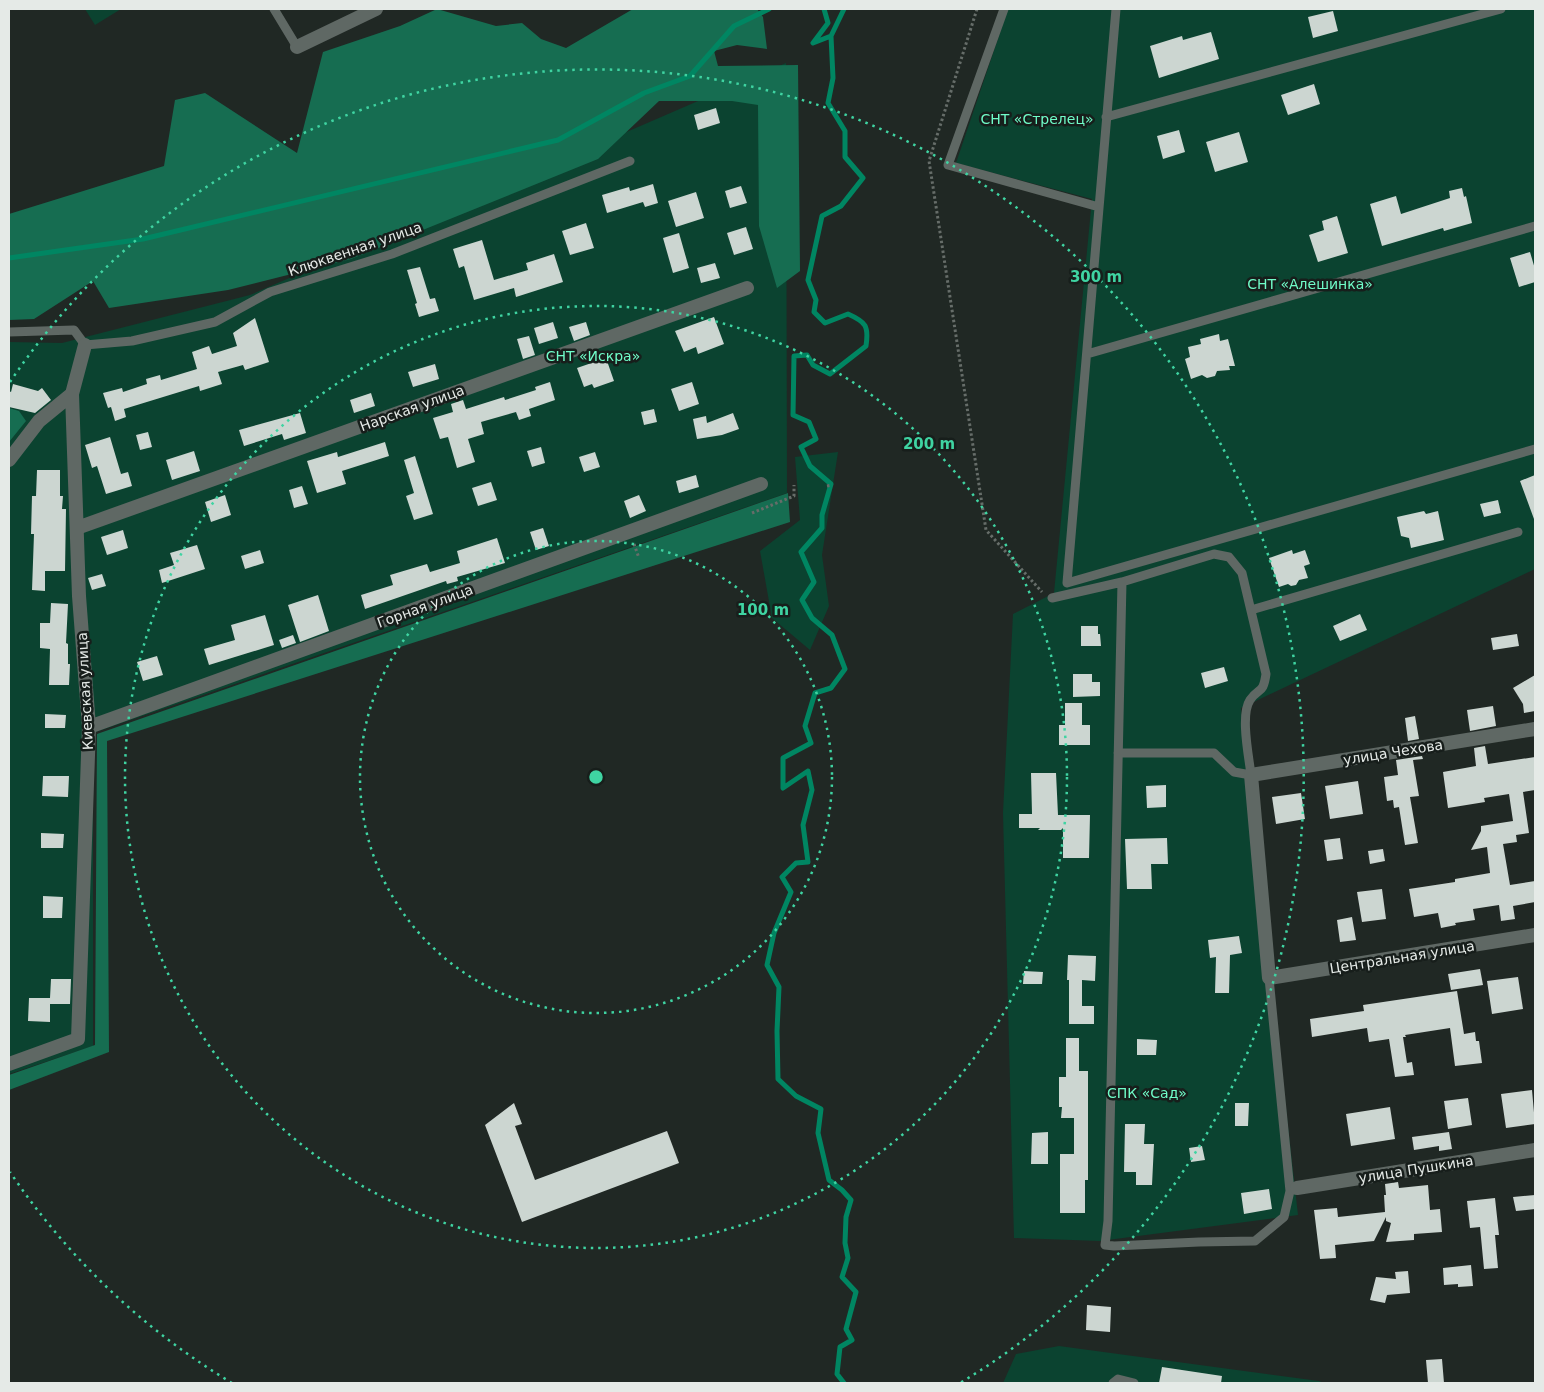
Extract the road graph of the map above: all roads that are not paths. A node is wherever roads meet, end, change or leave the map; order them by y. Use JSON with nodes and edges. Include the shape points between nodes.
{"nodes":[{"id":1,"x":274,"y":9,"type":"edge"},
{"id":2,"x":376,"y":9,"type":"edge"},
{"id":3,"x":1004,"y":9,"type":"edge"},
{"id":4,"x":1116,"y":9,"type":"edge"},
{"id":5,"x":1501,"y":9,"type":"edge"},
{"id":6,"x":297,"y":47,"type":"joint"},
{"id":7,"x":1106,"y":117,"type":"junction"},
{"id":8,"x":630,"y":161,"type":"dead end"},
{"id":9,"x":1099,"y":207,"type":"junction"},
{"id":10,"x":1535,"y":226,"type":"edge"},
{"id":11,"x":747,"y":288,"type":"dead end"},
{"id":12,"x":9,"y":332,"type":"edge"},
{"id":13,"x":85,"y":345,"type":"junction"},
{"id":14,"x":1086,"y":354,"type":"junction"},
{"id":15,"x":72,"y":394,"type":"junction"},
{"id":16,"x":1535,"y":449,"type":"edge"},
{"id":17,"x":9,"y":460,"type":"edge"},
{"id":18,"x":761,"y":484,"type":"dead end"},
{"id":19,"x":76,"y":528,"type":"junction"},
{"id":20,"x":1518,"y":532,"type":"dead end"},
{"id":21,"x":1122,"y":582,"type":"junction"},
{"id":22,"x":1052,"y":598,"type":"road end"},
{"id":23,"x":1251,"y":610,"type":"junction"},
{"id":24,"x":89,"y":726,"type":"junction"},
{"id":25,"x":1535,"y":728,"type":"edge"},
{"id":26,"x":1118,"y":754,"type":"junction"},
{"id":27,"x":1251,"y":775,"type":"junction"},
{"id":28,"x":1535,"y":936,"type":"edge"},
{"id":29,"x":1269,"y":978,"type":"junction"},
{"id":30,"x":9,"y":1064,"type":"edge"},
{"id":31,"x":1535,"y":1150,"type":"edge"},
{"id":32,"x":1294,"y":1190,"type":"junction"},
{"id":33,"x":1113,"y":1383,"type":"edge"},
{"id":34,"x":1134,"y":1383,"type":"edge"}],
"edges":[{"from":1,"to":6,"type":"lane"},
{"from":2,"to":6,"type":"street"},
{"from":3,"to":9,"type":"lane","via":[[948,166]]},
{"from":4,"to":7,"type":"lane"},
{"from":5,"to":7,"type":"lane"},
{"from":7,"to":9,"type":"lane"},
{"from":8,"to":13,"type":"lane","name":"Клюквенная улица","via":[[392,254],[270,292],[215,322],[132,341]]},
{"from":9,"to":14,"type":"lane"},
{"from":10,"to":14,"type":"lane"},
{"from":11,"to":19,"type":"street","name":"Нарская улица"},
{"from":12,"to":13,"type":"lane","via":[[74,330]]},
{"from":13,"to":15,"type":"street","name":"Киевская улица"},
{"from":14,"to":16,"type":"lane","via":[[1067,583]]},
{"from":15,"to":17,"type":"street","via":[[39,421]]},
{"from":15,"to":19,"type":"street","name":"Киевская улица"},
{"from":18,"to":24,"type":"street","name":"Горная улица"},
{"from":19,"to":24,"type":"street","name":"Киевская улица"},
{"from":20,"to":23,"type":"lane"},
{"from":21,"to":22,"type":"lane"},
{"from":21,"to":23,"type":"lane","via":[[1214,554],[1229,557],[1242,573]]},
{"from":21,"to":26,"type":"lane"},
{"from":23,"to":27,"type":"lane","via":[[1266,674],[1264,687],[1250,700],[1245,718]]},
{"from":24,"to":30,"type":"street","name":"Киевская улица","via":[[78,1039]]},
{"from":25,"to":27,"type":"street","name":"улица Чехова"},
{"from":26,"to":27,"type":"lane","via":[[1214,753],[1234,772]]},
{"from":26,"to":32,"type":"lane","via":[[1105,1245],[1255,1241],[1284,1217]]},
{"from":27,"to":29,"type":"street"},
{"from":28,"to":29,"type":"street","name":"Центральная улица"},
{"from":29,"to":32,"type":"lane"},
{"from":31,"to":32,"type":"street","name":"улица Пушкина"},
{"from":33,"to":34,"type":"lane","via":[[1118,1379]]}]}
